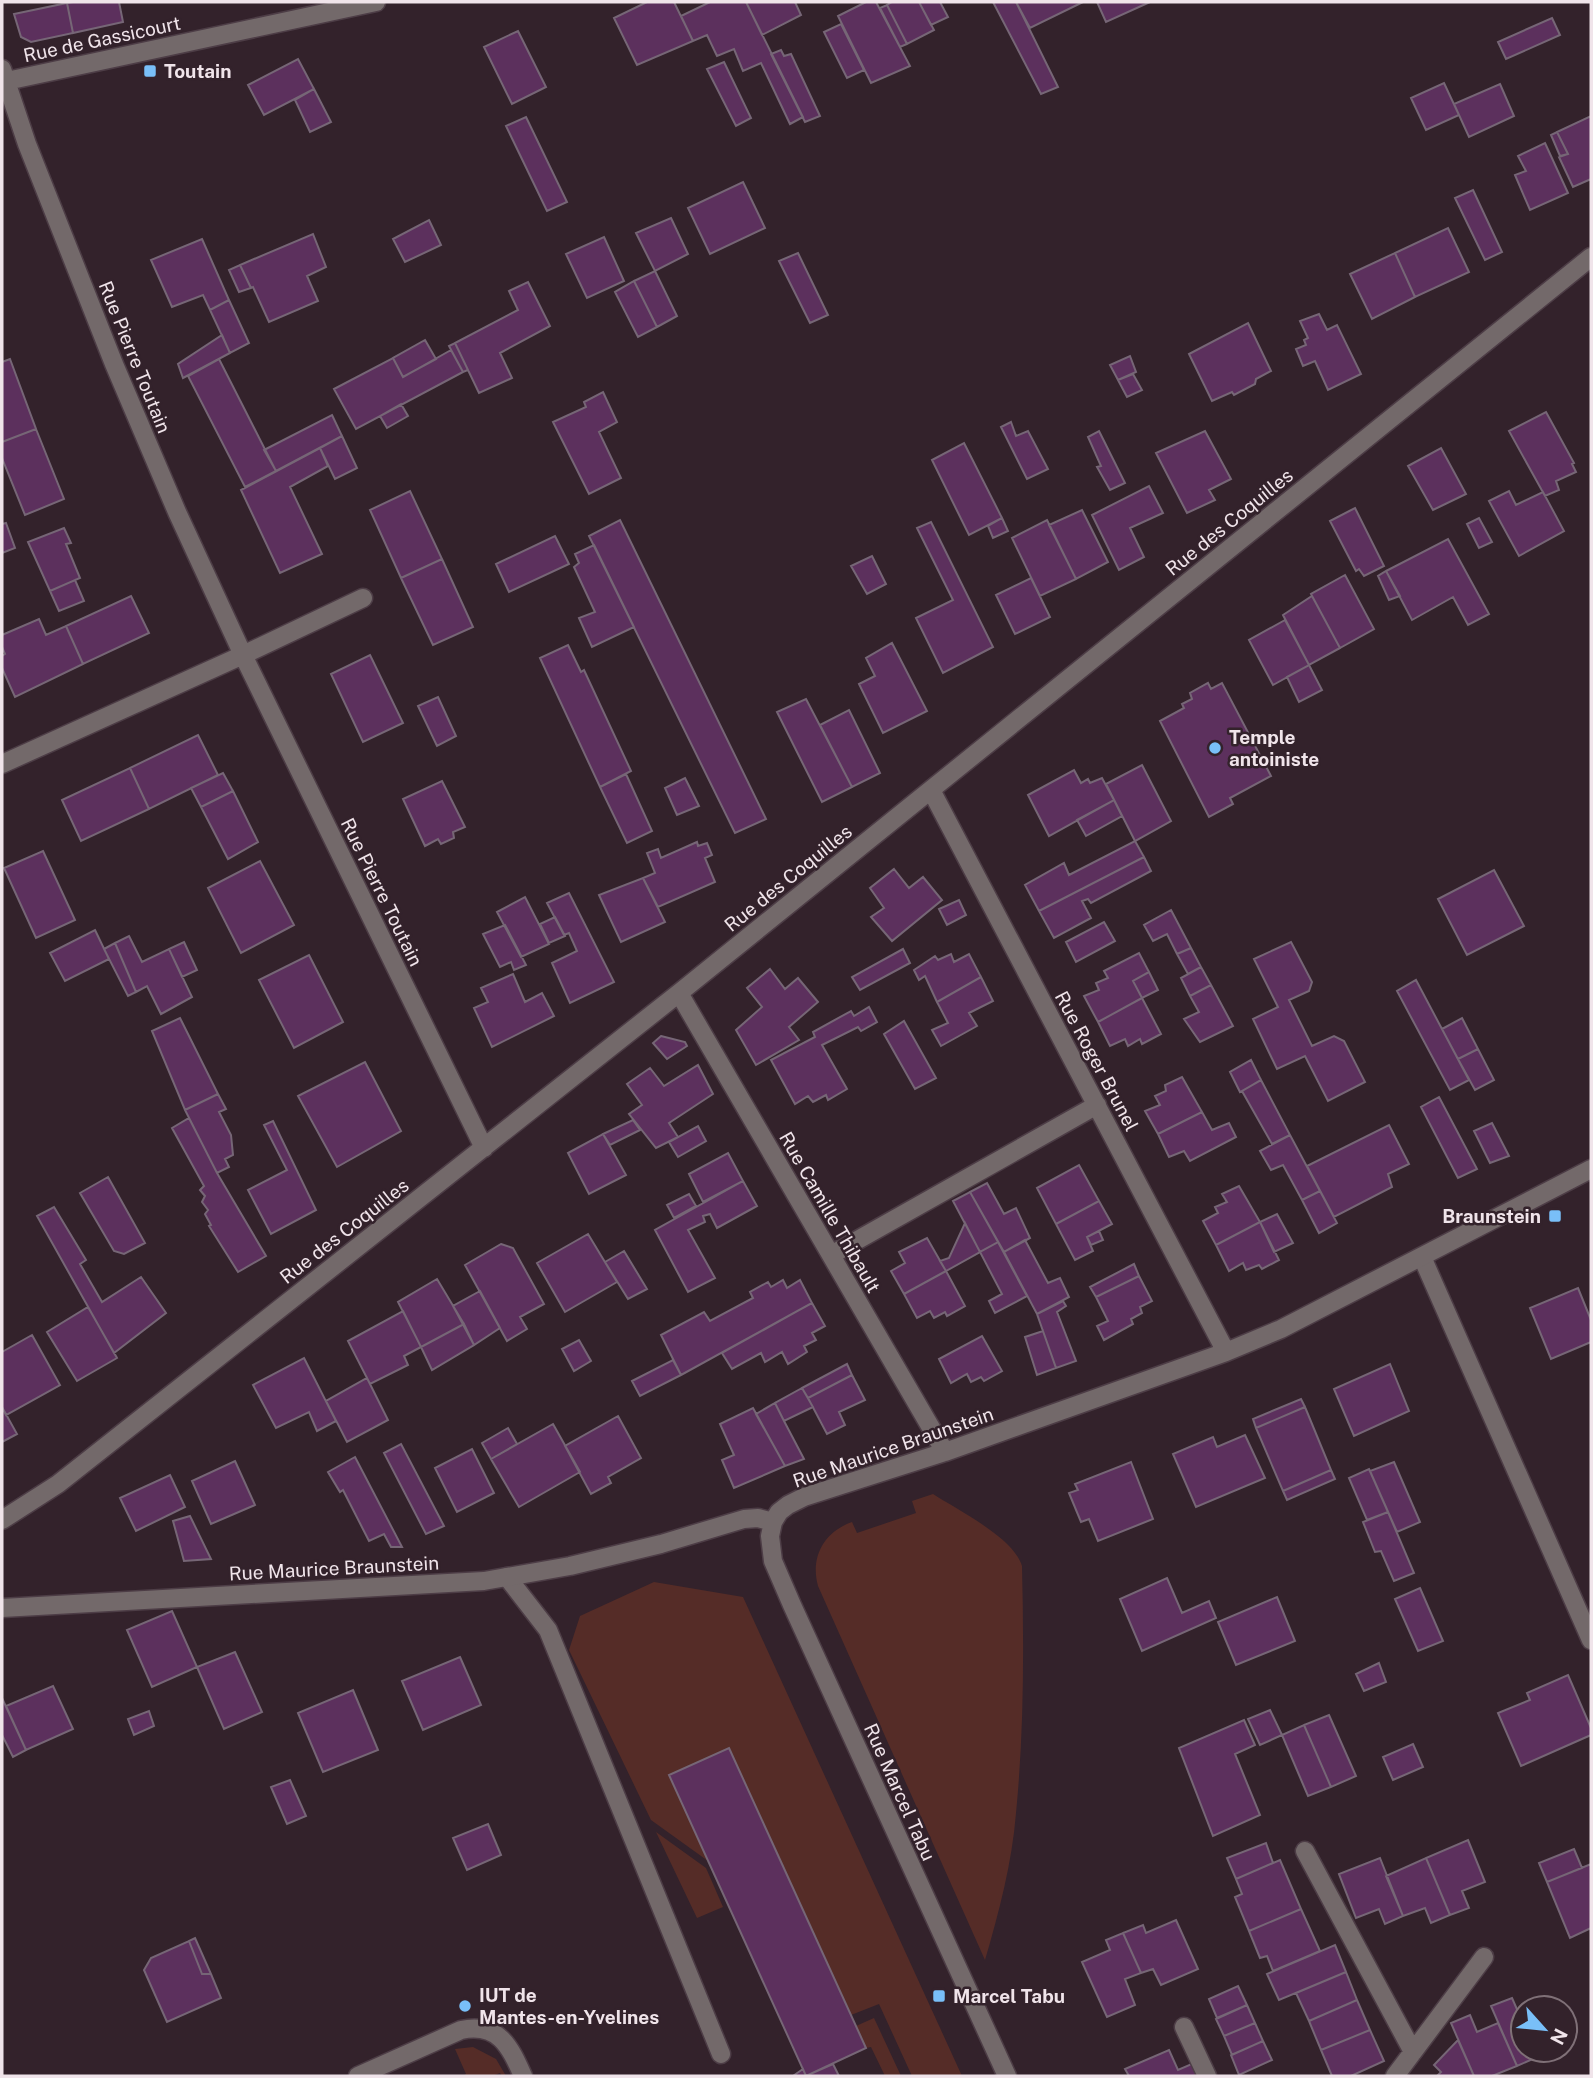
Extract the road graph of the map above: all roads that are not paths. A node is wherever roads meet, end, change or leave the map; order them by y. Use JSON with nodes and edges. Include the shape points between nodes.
{"nodes":[{"id":1,"x":376,"y":2,"type":"edge"},
{"id":2,"x":3,"y":77,"type":"edge"},
{"id":3,"x":1591,"y":257,"type":"edge"},
{"id":4,"x":363,"y":598,"type":"dead end"},
{"id":5,"x":243,"y":656,"type":"junction"},
{"id":6,"x":2,"y":764,"type":"edge"},
{"id":7,"x":931,"y":790,"type":"junction"},
{"id":8,"x":678,"y":993,"type":"junction"},
{"id":9,"x":1097,"y":1105,"type":"junction"},
{"id":10,"x":484,"y":1148,"type":"junction"},
{"id":11,"x":1591,"y":1169,"type":"edge"},
{"id":12,"x":831,"y":1255,"type":"junction"},
{"id":13,"x":1422,"y":1257,"type":"junction"},
{"id":14,"x":1226,"y":1352,"type":"junction"},
{"id":15,"x":945,"y":1452,"type":"junction"},
{"id":16,"x":2,"y":1520,"type":"edge"},
{"id":17,"x":773,"y":1522,"type":"junction"},
{"id":18,"x":507,"y":1577,"type":"junction"},
{"id":19,"x":2,"y":1608,"type":"edge"},
{"id":20,"x":1591,"y":1640,"type":"edge"},
{"id":21,"x":1305,"y":1851,"type":"dead end"},
{"id":22,"x":1484,"y":1958,"type":"dead end"},
{"id":23,"x":1184,"y":2026,"type":"dead end"},
{"id":24,"x":1413,"y":2052,"type":"junction"},
{"id":25,"x":721,"y":2054,"type":"dead end"},
{"id":26,"x":358,"y":2076,"type":"edge"},
{"id":27,"x":523,"y":2076,"type":"edge"},
{"id":28,"x":1007,"y":2076,"type":"edge"},
{"id":29,"x":1206,"y":2076,"type":"edge"},
{"id":30,"x":1395,"y":2076,"type":"edge"}],
"edges":[{"from":1,"to":2,"type":"street","name":"Rue de Gassicourt"},
{"from":2,"to":5,"type":"street","name":"Rue Pierre Toutain","via":[[114,364]]},
{"from":3,"to":7,"type":"street","name":"Rue des Coquilles"},
{"from":4,"to":5,"type":"street"},
{"from":5,"to":6,"type":"street"},
{"from":5,"to":10,"type":"street","name":"Rue Pierre Toutain"},
{"from":7,"to":8,"type":"street","name":"Rue des Coquilles"},
{"from":7,"to":9,"type":"street","name":"Rue Roger Brunel"},
{"from":8,"to":10,"type":"street","name":"Rue des Coquilles"},
{"from":8,"to":12,"type":"street","name":"Rue Camille Thibault"},
{"from":9,"to":12,"type":"street"},
{"from":9,"to":14,"type":"street","name":"Rue Roger Brunel"},
{"from":10,"to":16,"type":"street","name":"Rue des Coquilles","via":[[58,1484]]},
{"from":11,"to":13,"type":"street","name":"Rue Maurice Braunstein"},
{"from":12,"to":15,"type":"street","name":"Rue Camille Thibault"},
{"from":13,"to":14,"type":"street","name":"Rue Maurice Braunstein"},
{"from":13,"to":20,"type":"street"},
{"from":14,"to":15,"type":"street","name":"Rue Maurice Braunstein"},
{"from":15,"to":17,"type":"street","name":"Rue Maurice Braunstein","via":[[804,1497],[779,1512]]},
{"from":17,"to":18,"type":"street","name":"Rue Maurice Braunstein","via":[[744,1519],[609,1557]]},
{"from":17,"to":28,"type":"street","name":"Rue Marcel Tabu","via":[[773,1561]]},
{"from":18,"to":19,"type":"street","name":"Rue Maurice Braunstein"},
{"from":18,"to":25,"type":"street","via":[[548,1630]]},
{"from":21,"to":24,"type":"street"},
{"from":22,"to":24,"type":"street"},
{"from":23,"to":29,"type":"street"},
{"from":24,"to":30,"type":"street"},
{"from":26,"to":27,"type":"street","via":[[473,2027],[504,2041]]}]}
